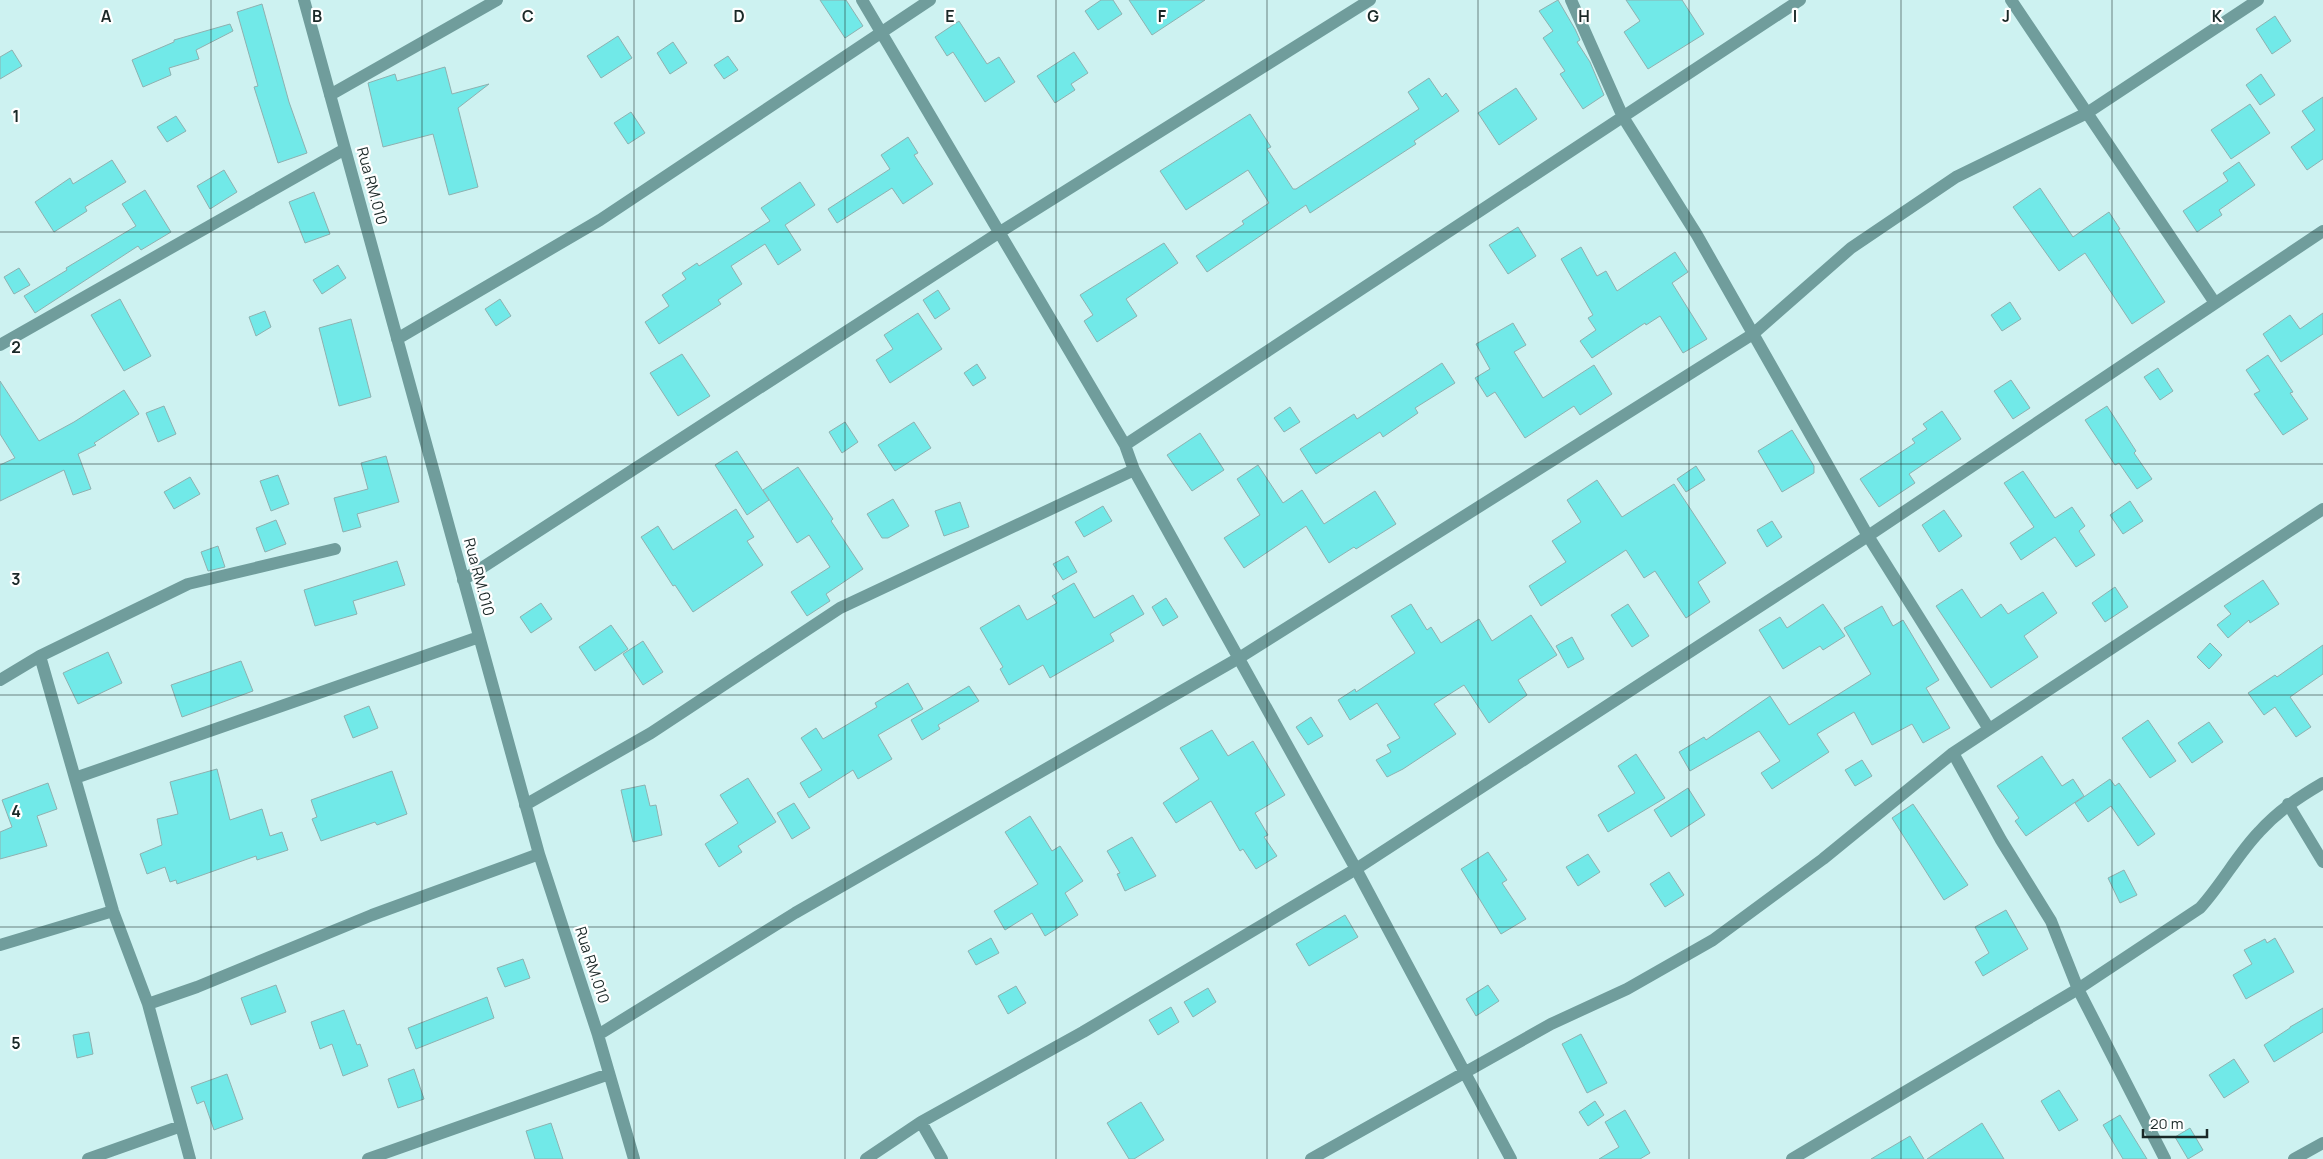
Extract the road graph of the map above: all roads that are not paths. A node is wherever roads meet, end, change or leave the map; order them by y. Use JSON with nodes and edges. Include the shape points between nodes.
{"nodes":[{"id":1,"x":304,"y":0,"type":"edge"},
{"id":2,"x":497,"y":0,"type":"edge"},
{"id":3,"x":862,"y":0,"type":"edge"},
{"id":4,"x":930,"y":0,"type":"edge"},
{"id":5,"x":1370,"y":0,"type":"edge"},
{"id":6,"x":1571,"y":0,"type":"edge"},
{"id":7,"x":1800,"y":0,"type":"edge"},
{"id":8,"x":2011,"y":0,"type":"edge"},
{"id":9,"x":2258,"y":0,"type":"edge"},
{"id":10,"x":881,"y":33,"type":"junction"},
{"id":11,"x":330,"y":94,"type":"junction"},
{"id":12,"x":2087,"y":113,"type":"junction"},
{"id":13,"x":1623,"y":117,"type":"junction"},
{"id":14,"x":345,"y":149,"type":"junction"},
{"id":15,"x":2323,"y":231,"type":"edge"},
{"id":16,"x":1000,"y":232,"type":"junction"},
{"id":17,"x":2215,"y":304,"type":"junction"},
{"id":18,"x":1753,"y":334,"type":"junction"},
{"id":19,"x":397,"y":339,"type":"junction"},
{"id":20,"x":0,"y":345,"type":"edge"},
{"id":21,"x":1125,"y":445,"type":"junction"},
{"id":22,"x":1134,"y":470,"type":"junction"},
{"id":23,"x":2323,"y":509,"type":"edge"},
{"id":24,"x":1868,"y":536,"type":"junction"},
{"id":25,"x":334,"y":549,"type":"dead end"},
{"id":26,"x":463,"y":580,"type":"junction"},
{"id":27,"x":479,"y":637,"type":"junction"},
{"id":28,"x":40,"y":656,"type":"junction"},
{"id":29,"x":1239,"y":658,"type":"junction"},
{"id":30,"x":0,"y":680,"type":"edge"},
{"id":31,"x":1990,"y":729,"type":"junction"},
{"id":32,"x":1953,"y":753,"type":"junction"},
{"id":33,"x":75,"y":778,"type":"junction"},
{"id":34,"x":2323,"y":783,"type":"edge"},
{"id":35,"x":2288,"y":804,"type":"junction"},
{"id":36,"x":525,"y":805,"type":"junction"},
{"id":37,"x":539,"y":854,"type":"junction"},
{"id":38,"x":2323,"y":862,"type":"edge"},
{"id":39,"x":1356,"y":869,"type":"junction"},
{"id":40,"x":113,"y":911,"type":"junction"},
{"id":41,"x":0,"y":945,"type":"edge"},
{"id":42,"x":2078,"y":989,"type":"junction"},
{"id":43,"x":148,"y":1004,"type":"junction"},
{"id":44,"x":598,"y":1035,"type":"junction"},
{"id":45,"x":1464,"y":1072,"type":"junction"},
{"id":46,"x":609,"y":1074,"type":"junction"},
{"id":47,"x":921,"y":1122,"type":"junction"},
{"id":48,"x":181,"y":1126,"type":"junction"},
{"id":49,"x":2323,"y":1143,"type":"edge"},
{"id":50,"x":88,"y":1159,"type":"edge"},
{"id":51,"x":190,"y":1159,"type":"edge"},
{"id":52,"x":368,"y":1159,"type":"edge"},
{"id":53,"x":634,"y":1159,"type":"edge"},
{"id":54,"x":866,"y":1159,"type":"edge"},
{"id":55,"x":942,"y":1159,"type":"edge"},
{"id":56,"x":1311,"y":1159,"type":"edge"},
{"id":57,"x":1511,"y":1159,"type":"edge"},
{"id":58,"x":1792,"y":1159,"type":"edge"},
{"id":59,"x":2165,"y":1159,"type":"edge"},
{"id":60,"x":2294,"y":1159,"type":"edge"}],
"edges":[{"from":1,"to":11,"type":"street","name":"Rua RM.010"},
{"from":2,"to":11,"type":"street"},
{"from":3,"to":10,"type":"street"},
{"from":4,"to":10,"type":"street"},
{"from":5,"to":16,"type":"street"},
{"from":6,"to":13,"type":"street"},
{"from":7,"to":13,"type":"street"},
{"from":8,"to":12,"type":"street"},
{"from":9,"to":12,"type":"street"},
{"from":10,"to":16,"type":"street"},
{"from":10,"to":19,"type":"street","via":[[600,220]]},
{"from":11,"to":14,"type":"street","name":"Rua RM.010"},
{"from":12,"to":17,"type":"street"},
{"from":12,"to":18,"type":"street","via":[[1956,177],[1851,248]]},
{"from":13,"to":18,"type":"street","via":[[1697,235]]},
{"from":13,"to":21,"type":"street"},
{"from":14,"to":19,"type":"street","name":"Rua RM.010"},
{"from":14,"to":20,"type":"street"},
{"from":15,"to":17,"type":"street"},
{"from":16,"to":21,"type":"street"},
{"from":16,"to":26,"type":"street"},
{"from":17,"to":24,"type":"street"},
{"from":18,"to":24,"type":"street"},
{"from":18,"to":29,"type":"street"},
{"from":19,"to":26,"type":"street","name":"Rua RM.010"},
{"from":21,"to":22,"type":"street"},
{"from":22,"to":29,"type":"street"},
{"from":22,"to":36,"type":"street","via":[[840,608],[651,733]]},
{"from":23,"to":31,"type":"street"},
{"from":24,"to":31,"type":"street"},
{"from":24,"to":39,"type":"street"},
{"from":25,"to":28,"type":"street","via":[[188,584]]},
{"from":26,"to":27,"type":"street","name":"Rua RM.010"},
{"from":27,"to":33,"type":"street"},
{"from":27,"to":36,"type":"street","name":"Rua RM.010"},
{"from":28,"to":30,"type":"street"},
{"from":28,"to":33,"type":"street"},
{"from":29,"to":39,"type":"street"},
{"from":29,"to":44,"type":"street","via":[[795,912]]},
{"from":31,"to":32,"type":"street"},
{"from":32,"to":42,"type":"street","via":[[2051,921]]},
{"from":32,"to":45,"type":"street","via":[[1822,859],[1713,940],[1627,989],[1551,1024]]},
{"from":33,"to":40,"type":"street"},
{"from":34,"to":35,"type":"street"},
{"from":35,"to":38,"type":"street"},
{"from":35,"to":42,"type":"street","via":[[2258,832],[2200,908]]},
{"from":36,"to":37,"type":"street","name":"Rua RM.010"},
{"from":37,"to":43,"type":"street","via":[[372,915]]},
{"from":37,"to":44,"type":"street","name":"Rua RM.010"},
{"from":39,"to":45,"type":"street"},
{"from":39,"to":47,"type":"street","via":[[1099,1022]]},
{"from":40,"to":41,"type":"street"},
{"from":40,"to":43,"type":"street"},
{"from":42,"to":58,"type":"street"},
{"from":42,"to":59,"type":"street"},
{"from":43,"to":48,"type":"street"},
{"from":44,"to":46,"type":"street","name":"Rua RM.010"},
{"from":45,"to":56,"type":"street"},
{"from":45,"to":57,"type":"street"},
{"from":46,"to":52,"type":"street"},
{"from":46,"to":53,"type":"street","name":"Rua RM.010"},
{"from":47,"to":54,"type":"street"},
{"from":47,"to":55,"type":"street"},
{"from":48,"to":50,"type":"street"},
{"from":48,"to":51,"type":"street"},
{"from":49,"to":60,"type":"street"}]}
